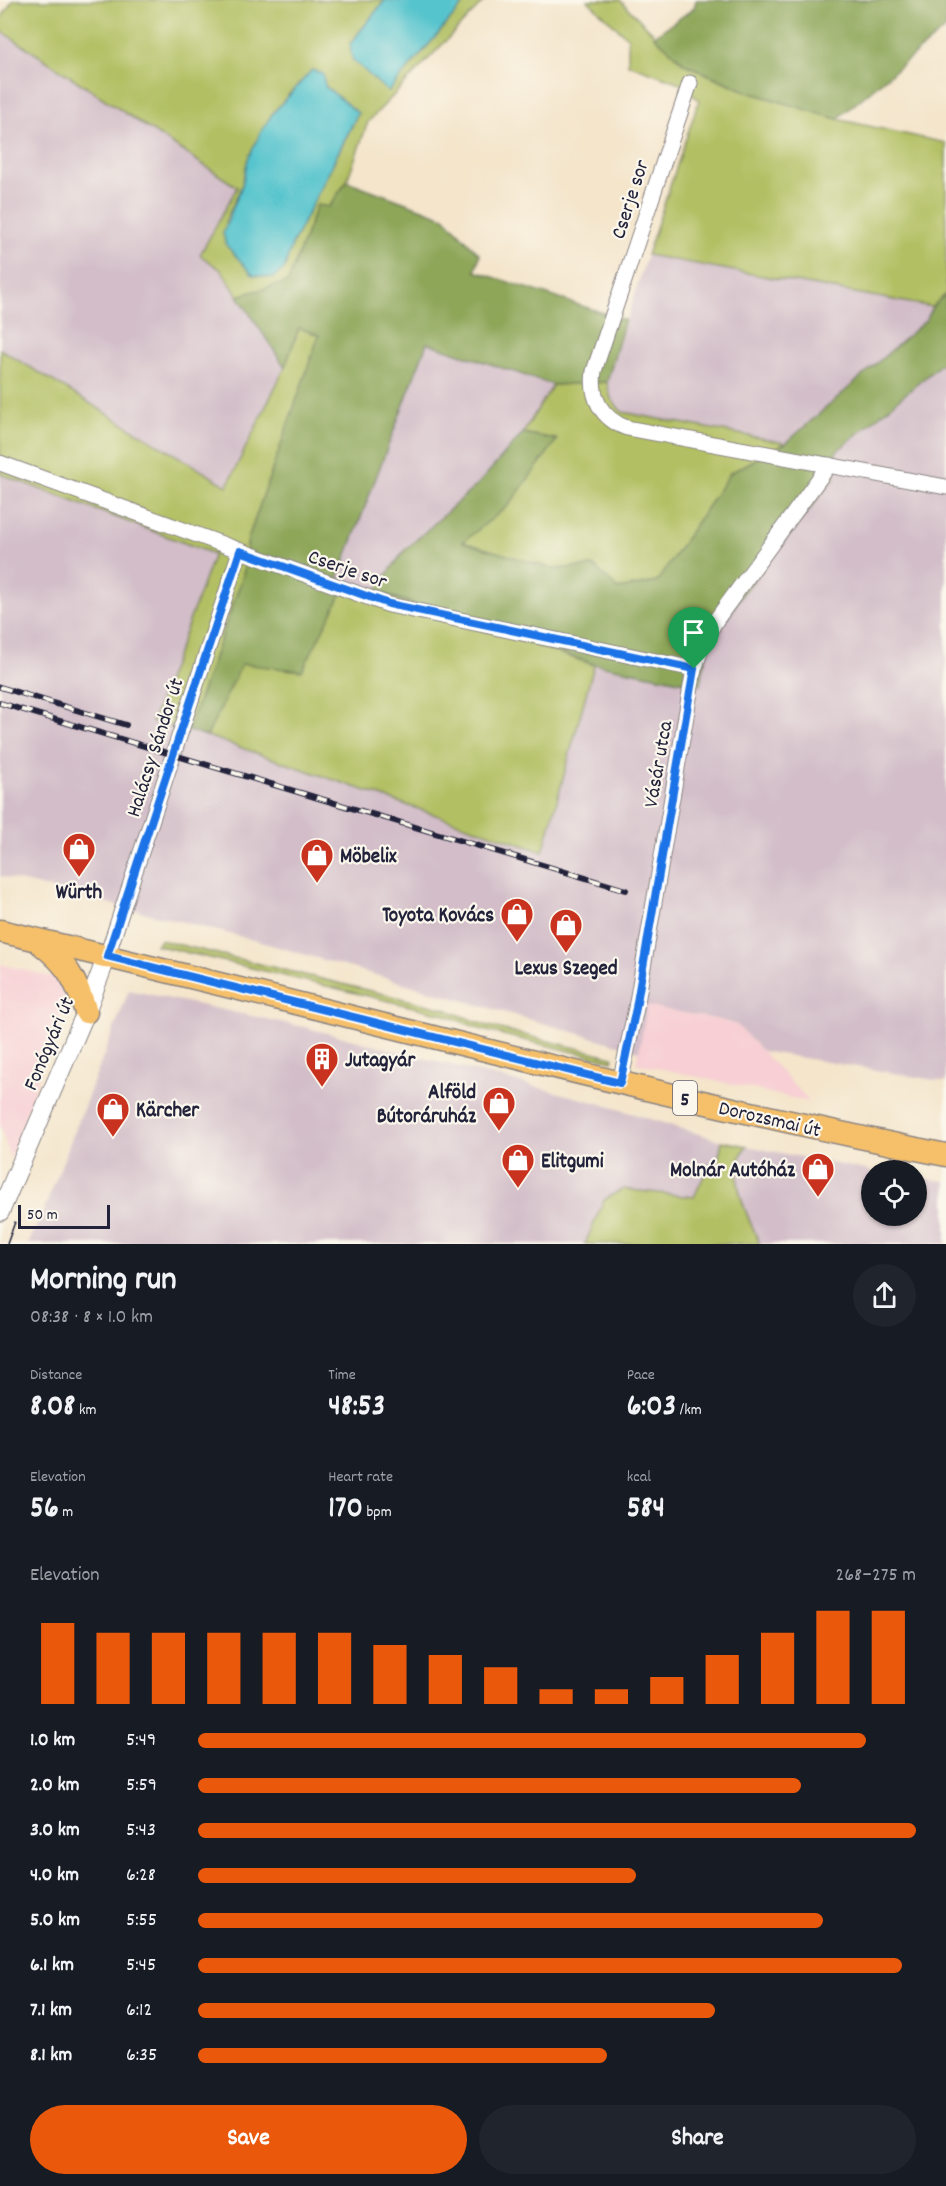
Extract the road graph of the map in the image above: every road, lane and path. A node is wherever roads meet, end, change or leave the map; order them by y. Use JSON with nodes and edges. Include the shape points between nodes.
{"nodes":[{"id":1,"x":690,"y":83,"type":"dead end"},
{"id":2,"x":0,"y":463,"type":"edge"},
{"id":3,"x":829,"y":465,"type":"junction"},
{"id":4,"x":946,"y":487,"type":"edge"},
{"id":5,"x":240,"y":551,"type":"junction"},
{"id":6,"x":694,"y":669,"type":"junction"},
{"id":7,"x":0,"y":931,"type":"edge"},
{"id":8,"x":34,"y":939,"type":"junction"},
{"id":9,"x":107,"y":956,"type":"junction"},
{"id":10,"x":86,"y":1012,"type":"junction"},
{"id":11,"x":620,"y":1083,"type":"junction"},
{"id":12,"x":946,"y":1155,"type":"edge"},
{"id":13,"x":0,"y":1212,"type":"edge"}],
"edges":[{"from":1,"to":3,"type":"street","name":"Cserje sor","via":[[594,371],[594,396],[607,417],[627,428]]},
{"from":2,"to":5,"type":"street","name":"Cserje sor"},
{"from":3,"to":4,"type":"street"},
{"from":3,"to":6,"type":"street","name":"Vásár utca","via":[[716,620]]},
{"from":5,"to":6,"type":"street","name":"Cserje sor","via":[[389,604]]},
{"from":5,"to":9,"type":"street","name":"Halácsy Sándor út"},
{"from":6,"to":11,"type":"street","name":"Vásár utca"},
{"from":7,"to":8,"type":"main road","name":"Dorozsmai út","number":"5"},
{"from":8,"to":9,"type":"main road","name":"Dorozsmai út","number":"5"},
{"from":8,"to":10,"type":"main road","via":[[59,958],[72,975]]},
{"from":9,"to":10,"type":"street","name":"Fonógyári út"},
{"from":9,"to":11,"type":"main road","name":"Dorozsmai út","number":"5"},
{"from":10,"to":13,"type":"street","name":"Fonógyári út"},
{"from":11,"to":12,"type":"main road","name":"Dorozsmai út","number":"5"}]}
